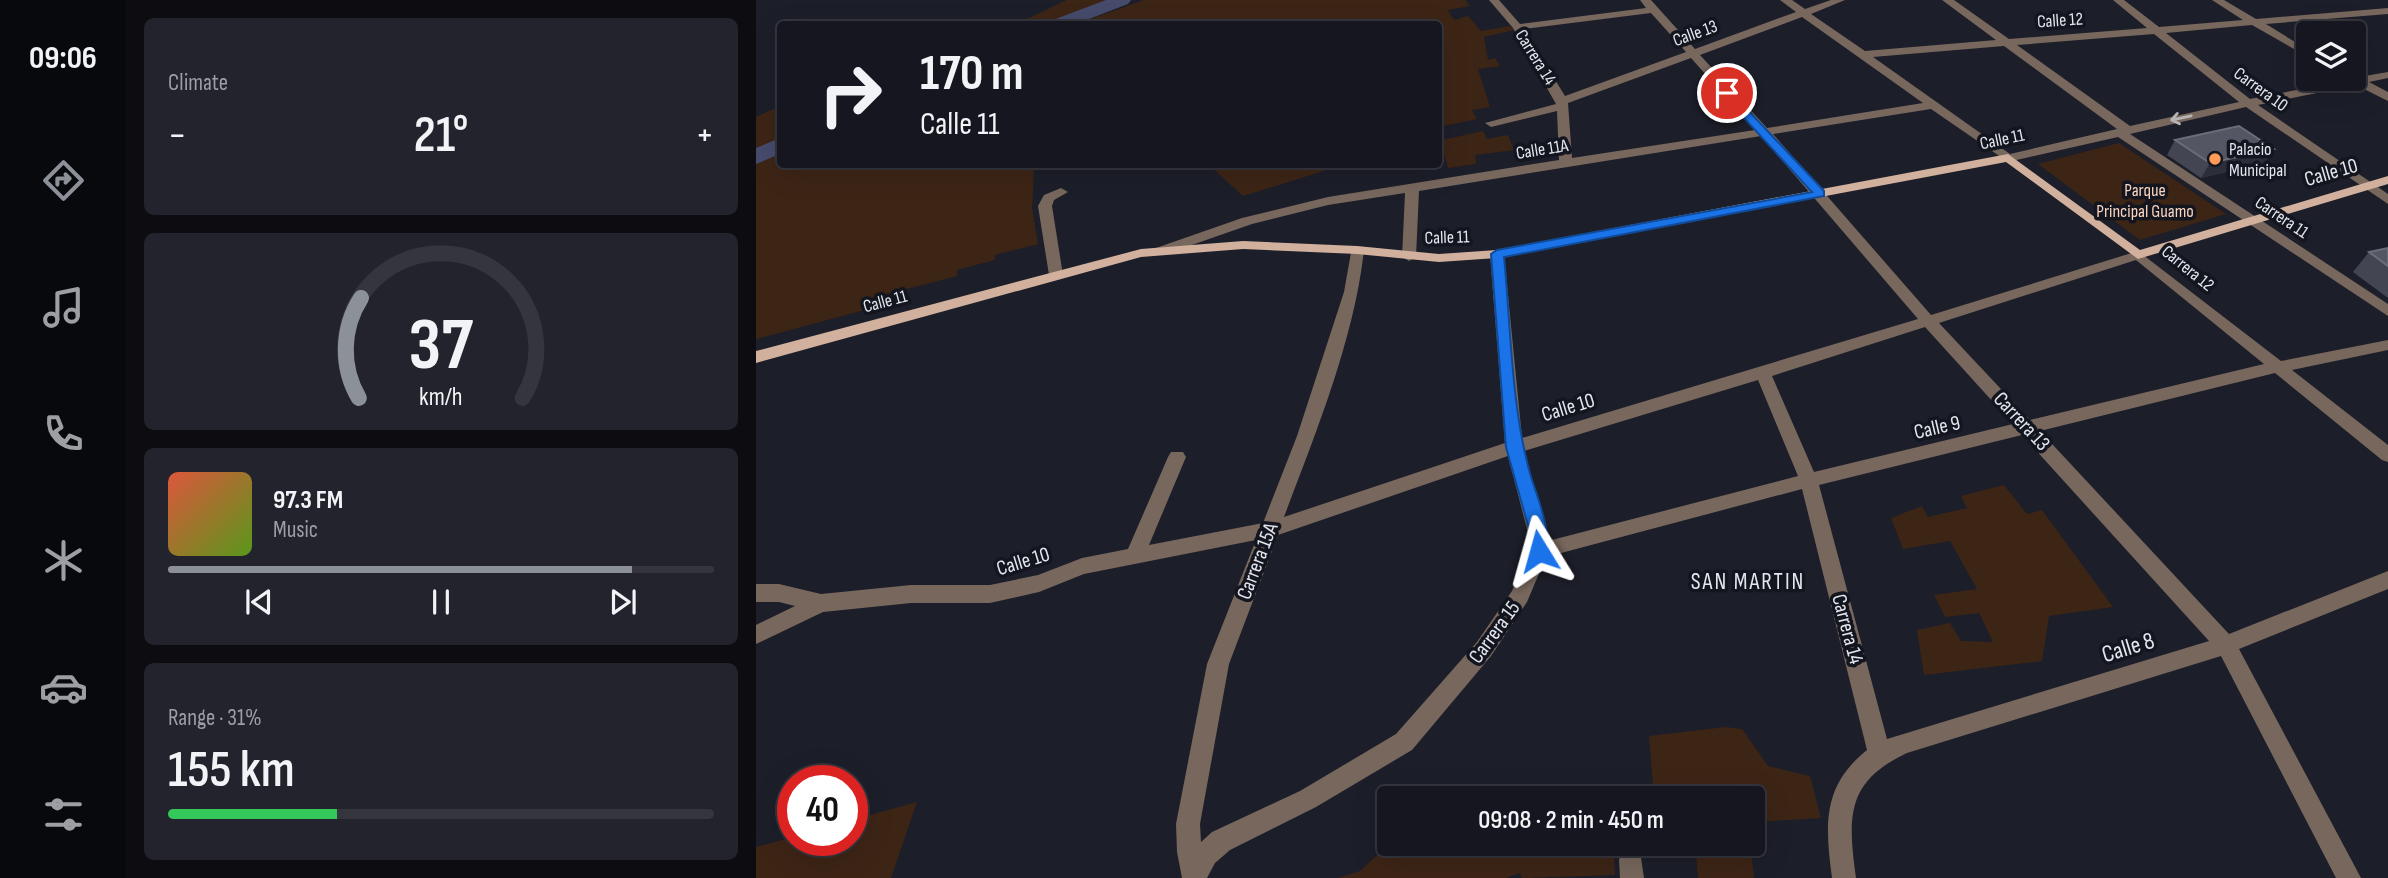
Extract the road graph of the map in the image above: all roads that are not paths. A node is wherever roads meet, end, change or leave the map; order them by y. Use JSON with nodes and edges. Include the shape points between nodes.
{"nodes":[{"id":1,"x":1494,"y":0,"type":"edge"},
{"id":2,"x":1785,"y":0,"type":"edge"},
{"id":3,"x":1840,"y":0,"type":"edge"},
{"id":4,"x":1947,"y":0,"type":"edge"},
{"id":5,"x":2118,"y":0,"type":"edge"},
{"id":6,"x":2217,"y":0,"type":"edge"},
{"id":7,"x":1649,"y":5,"type":"edge"},
{"id":8,"x":2388,"y":11,"type":"edge"},
{"id":9,"x":1802,"y":14,"type":"junction"},
{"id":10,"x":2252,"y":22,"type":"junction"},
{"id":11,"x":1517,"y":27,"type":"junction"},
{"id":12,"x":2153,"y":30,"type":"junction"},
{"id":13,"x":2003,"y":41,"type":"junction"},
{"id":14,"x":2296,"y":47,"type":"edge"},
{"id":15,"x":1691,"y":53,"type":"junction"},
{"id":16,"x":1861,"y":55,"type":"junction"},
{"id":17,"x":2388,"y":75,"type":"edge"},
{"id":18,"x":2366,"y":78,"type":"edge"},
{"id":19,"x":2366,"y":85,"type":"edge"},
{"id":20,"x":2304,"y":91,"type":"edge"},
{"id":21,"x":2388,"y":97,"type":"edge"},
{"id":22,"x":2248,"y":103,"type":"junction"},
{"id":23,"x":1562,"y":104,"type":"junction"},
{"id":24,"x":1934,"y":105,"type":"junction"},
{"id":25,"x":1491,"y":123,"type":"dead end"},
{"id":26,"x":2123,"y":131,"type":"junction"},
{"id":27,"x":1763,"y":132,"type":"junction"},
{"id":28,"x":2008,"y":158,"type":"junction"},
{"id":29,"x":1566,"y":163,"type":"junction"},
{"id":30,"x":2388,"y":180,"type":"edge"},
{"id":31,"x":2368,"y":185,"type":"junction"},
{"id":32,"x":1412,"y":188,"type":"junction"},
{"id":33,"x":1061,"y":192,"type":"dead end"},
{"id":34,"x":1820,"y":194,"type":"junction"},
{"id":35,"x":2388,"y":200,"type":"edge"},
{"id":36,"x":2251,"y":219,"type":"junction"},
{"id":37,"x":1357,"y":250,"type":"junction"},
{"id":38,"x":1161,"y":251,"type":"junction"},
{"id":39,"x":1497,"y":254,"type":"junction"},
{"id":40,"x":2138,"y":255,"type":"junction"},
{"id":41,"x":1409,"y":257,"type":"junction"},
{"id":42,"x":1056,"y":275,"type":"junction"},
{"id":43,"x":2388,"y":311,"type":"edge"},
{"id":44,"x":1928,"y":321,"type":"junction"},
{"id":45,"x":2388,"y":345,"type":"edge"},
{"id":46,"x":756,"y":356,"type":"edge"},
{"id":47,"x":2277,"y":367,"type":"junction"},
{"id":48,"x":1763,"y":373,"type":"junction"},
{"id":49,"x":2029,"y":428,"type":"junction"},
{"id":50,"x":1514,"y":447,"type":"junction"},
{"id":51,"x":2388,"y":455,"type":"edge"},
{"id":52,"x":1177,"y":457,"type":"dead end"},
{"id":53,"x":1809,"y":480,"type":"junction"},
{"id":54,"x":1268,"y":530,"type":"junction"},
{"id":55,"x":1539,"y":551,"type":"junction"},
{"id":56,"x":1135,"y":556,"type":"junction"},
{"id":57,"x":2388,"y":580,"type":"edge"},
{"id":58,"x":756,"y":593,"type":"edge"},
{"id":59,"x":821,"y":603,"type":"junction"},
{"id":60,"x":756,"y":635,"type":"edge"},
{"id":61,"x":2226,"y":645,"type":"junction"},
{"id":62,"x":1880,"y":754,"type":"junction"},
{"id":63,"x":1194,"y":876,"type":"edge"},
{"id":64,"x":1844,"y":878,"type":"edge"},
{"id":65,"x":2349,"y":878,"type":"edge"}],
"edges":[{"from":1,"to":11,"type":"street","name":"Carrera 14"},
{"from":2,"to":9,"type":"street","name":"Carrera 12"},
{"from":3,"to":9,"type":"street","name":"Calle 13"},
{"from":4,"to":13,"type":"street","name":"Carrera 11"},
{"from":5,"to":12,"type":"street","name":"Carrera 10"},
{"from":6,"to":10,"type":"street"},
{"from":7,"to":11,"type":"street"},
{"from":7,"to":15,"type":"street","name":"Carrera 13"},
{"from":8,"to":10,"type":"street","name":"Calle 12"},
{"from":9,"to":15,"type":"street","name":"Calle 13"},
{"from":9,"to":16,"type":"street","name":"Carrera 12"},
{"from":10,"to":12,"type":"street","name":"Calle 12"},
{"from":10,"to":14,"type":"street"},
{"from":11,"to":23,"type":"street","name":"Carrera 14"},
{"from":12,"to":13,"type":"street","name":"Calle 12"},
{"from":12,"to":22,"type":"street","name":"Carrera 10"},
{"from":13,"to":16,"type":"street","name":"Calle 12"},
{"from":13,"to":26,"type":"street","name":"Carrera 11"},
{"from":15,"to":23,"type":"street","name":"Calle 13"},
{"from":15,"to":27,"type":"street","name":"Carrera 13"},
{"from":16,"to":24,"type":"street","name":"Carrera 12"},
{"from":17,"to":18,"type":"street","name":"Calle 11"},
{"from":19,"to":21,"type":"street"},
{"from":20,"to":22,"type":"street","name":"Calle 11"},
{"from":22,"to":26,"type":"street","name":"Calle 11","one_way":true},
{"from":22,"to":31,"type":"street","name":"Carrera 10"},
{"from":23,"to":25,"type":"street","name":"Calle 13"},
{"from":23,"to":29,"type":"street","name":"Carrera 14"},
{"from":24,"to":27,"type":"street","name":"Calle 11A"},
{"from":24,"to":28,"type":"street","name":"Carrera 12"},
{"from":26,"to":28,"type":"street","name":"Calle 11"},
{"from":26,"to":36,"type":"street","name":"Carrera 11"},
{"from":27,"to":29,"type":"street","name":"Calle 11A"},
{"from":27,"to":34,"type":"street","name":"Carrera 13"},
{"from":28,"to":34,"type":"main road","name":"Calle 11"},
{"from":28,"to":40,"type":"main road","name":"Carrera 12"},
{"from":29,"to":32,"type":"street","name":"Calle 11A"},
{"from":30,"to":31,"type":"main road","name":"Calle 10"},
{"from":31,"to":35,"type":"street","name":"Carrera 10"},
{"from":31,"to":36,"type":"main road","name":"Calle 10"},
{"from":32,"to":38,"type":"street","name":"Calle 11A","via":[[1289,209]]},
{"from":32,"to":41,"type":"street"},
{"from":33,"to":42,"type":"street","via":[[1045,206]]},
{"from":34,"to":39,"type":"main road","name":"Calle 11"},
{"from":34,"to":44,"type":"street","name":"Carrera 13"},
{"from":36,"to":40,"type":"main road","name":"Calle 10"},
{"from":36,"to":43,"type":"street","name":"Carrera 11"},
{"from":37,"to":38,"type":"main road","name":"Calle 11","via":[[1243,245]]},
{"from":37,"to":41,"type":"main road","name":"Calle 11"},
{"from":37,"to":54,"type":"street","name":"Carrera 15A","via":[[1352,292],[1328,369]]},
{"from":38,"to":42,"type":"main road","name":"Calle 11","via":[[1118,257]]},
{"from":39,"to":41,"type":"main road","name":"Calle 11"},
{"from":39,"to":50,"type":"street"},
{"from":40,"to":44,"type":"street","name":"Calle 10"},
{"from":40,"to":47,"type":"street","name":"Carrera 12"},
{"from":42,"to":46,"type":"main road","name":"Calle 11"},
{"from":44,"to":48,"type":"street","name":"Calle 10"},
{"from":44,"to":49,"type":"street","name":"Carrera 13"},
{"from":45,"to":47,"type":"street","name":"Calle 9"},
{"from":47,"to":49,"type":"street","name":"Calle 9"},
{"from":47,"to":51,"type":"street","name":"Carrera 12"},
{"from":48,"to":50,"type":"street","name":"Calle 10"},
{"from":48,"to":53,"type":"street","name":"Carrera 14"},
{"from":49,"to":53,"type":"street","name":"Calle 9"},
{"from":49,"to":61,"type":"street","name":"Carrera 13"},
{"from":50,"to":54,"type":"street","name":"Calle 10"},
{"from":50,"to":55,"type":"street"},
{"from":52,"to":56,"type":"street"},
{"from":53,"to":55,"type":"street","name":"Calle 9"},
{"from":53,"to":62,"type":"street","name":"Carrera 14"},
{"from":54,"to":56,"type":"street","name":"Calle 10"},
{"from":54,"to":63,"type":"street","name":"Carrera 15A","via":[[1217,664],[1188,824]]},
{"from":55,"to":63,"type":"street","name":"Carrera 15","via":[[1520,596],[1484,649],[1404,741],[1308,799],[1221,841],[1206,854]]},
{"from":56,"to":59,"type":"street","name":"Calle 10","via":[[1082,566],[1039,583],[990,594],[911,594]]},
{"from":57,"to":61,"type":"street","name":"Calle 8"},
{"from":58,"to":59,"type":"street"},
{"from":59,"to":60,"type":"street","name":"Calle 10"},
{"from":61,"to":62,"type":"street","name":"Calle 8"},
{"from":61,"to":65,"type":"street","name":"Carrera 13"},
{"from":62,"to":64,"type":"street","via":[[1857,773],[1841,804],[1838,828]]}]}
